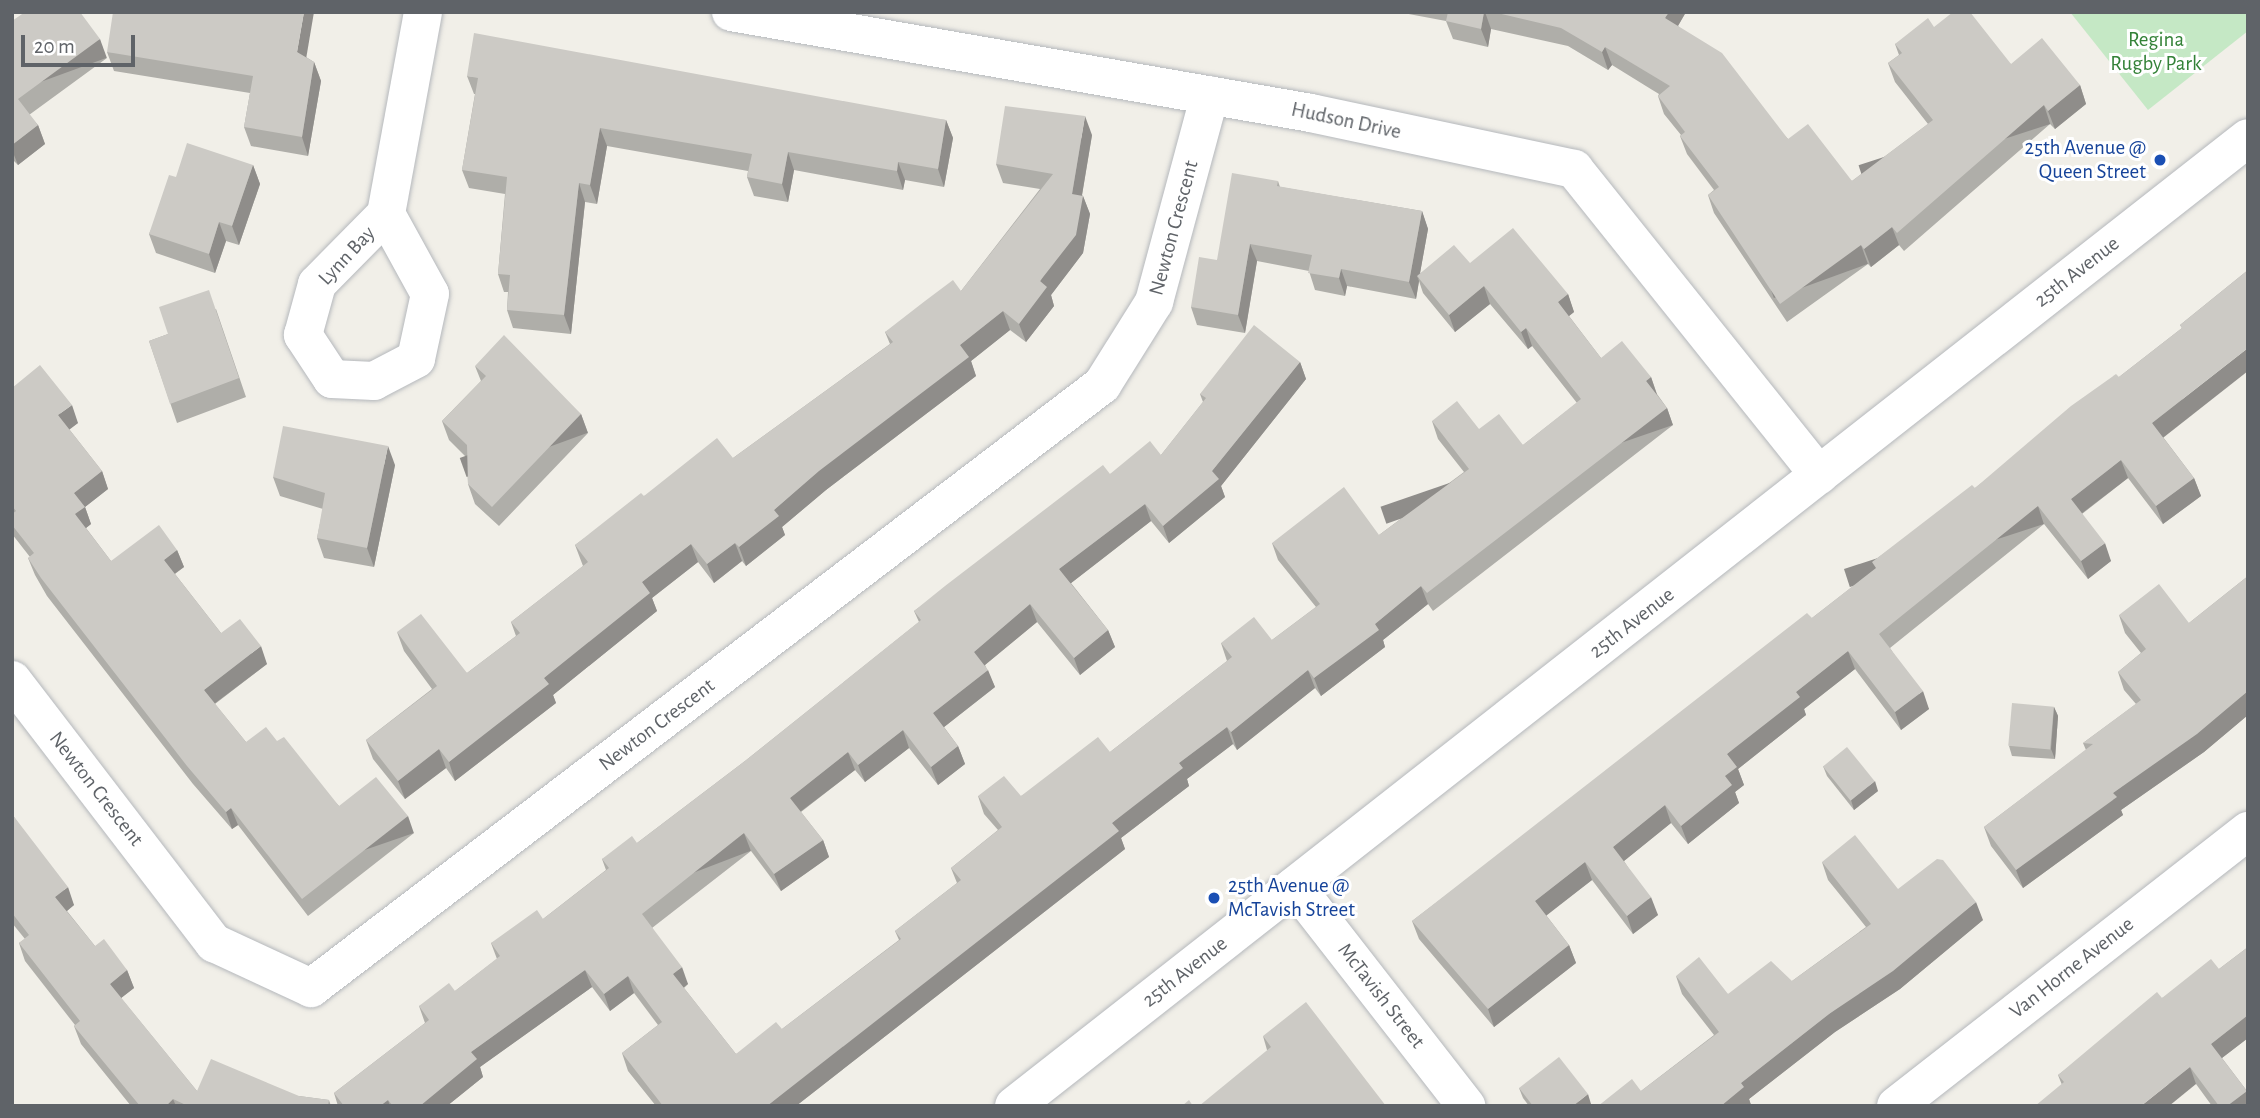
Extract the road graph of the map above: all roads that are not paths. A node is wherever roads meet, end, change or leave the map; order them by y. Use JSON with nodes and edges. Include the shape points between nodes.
{"nodes":[{"id":1,"x":423,"y":12,"type":"edge"},
{"id":2,"x":731,"y":12,"type":"edge"},
{"id":3,"x":1210,"y":95,"type":"junction"},
{"id":4,"x":2248,"y":138,"type":"edge"},
{"id":5,"x":386,"y":214,"type":"dead end"},
{"id":6,"x":1819,"y":475,"type":"junction"},
{"id":7,"x":12,"y":680,"type":"edge"},
{"id":8,"x":2248,"y":831,"type":"edge"},
{"id":9,"x":1295,"y":886,"type":"junction"},
{"id":10,"x":1014,"y":1106,"type":"edge"},
{"id":11,"x":1466,"y":1106,"type":"edge"},
{"id":12,"x":1896,"y":1106,"type":"edge"}],
"edges":[{"from":1,"to":5,"type":"street","name":"Lynn Bay"},
{"from":2,"to":3,"type":"street","name":"Hudson Drive"},
{"from":3,"to":6,"type":"street","name":"Hudson Drive","via":[[1574,169]]},
{"from":3,"to":7,"type":"street","name":"Newton Crescent","via":[[1154,302],[1102,385],[311,988],[214,943]]},
{"from":4,"to":6,"type":"street","name":"25th Avenue"},
{"from":6,"to":9,"type":"street","name":"25th Avenue"},
{"from":8,"to":12,"type":"street","name":"Van Horne Avenue"},
{"from":9,"to":10,"type":"street","name":"25th Avenue"},
{"from":9,"to":11,"type":"street","name":"McTavish Street"}]}
